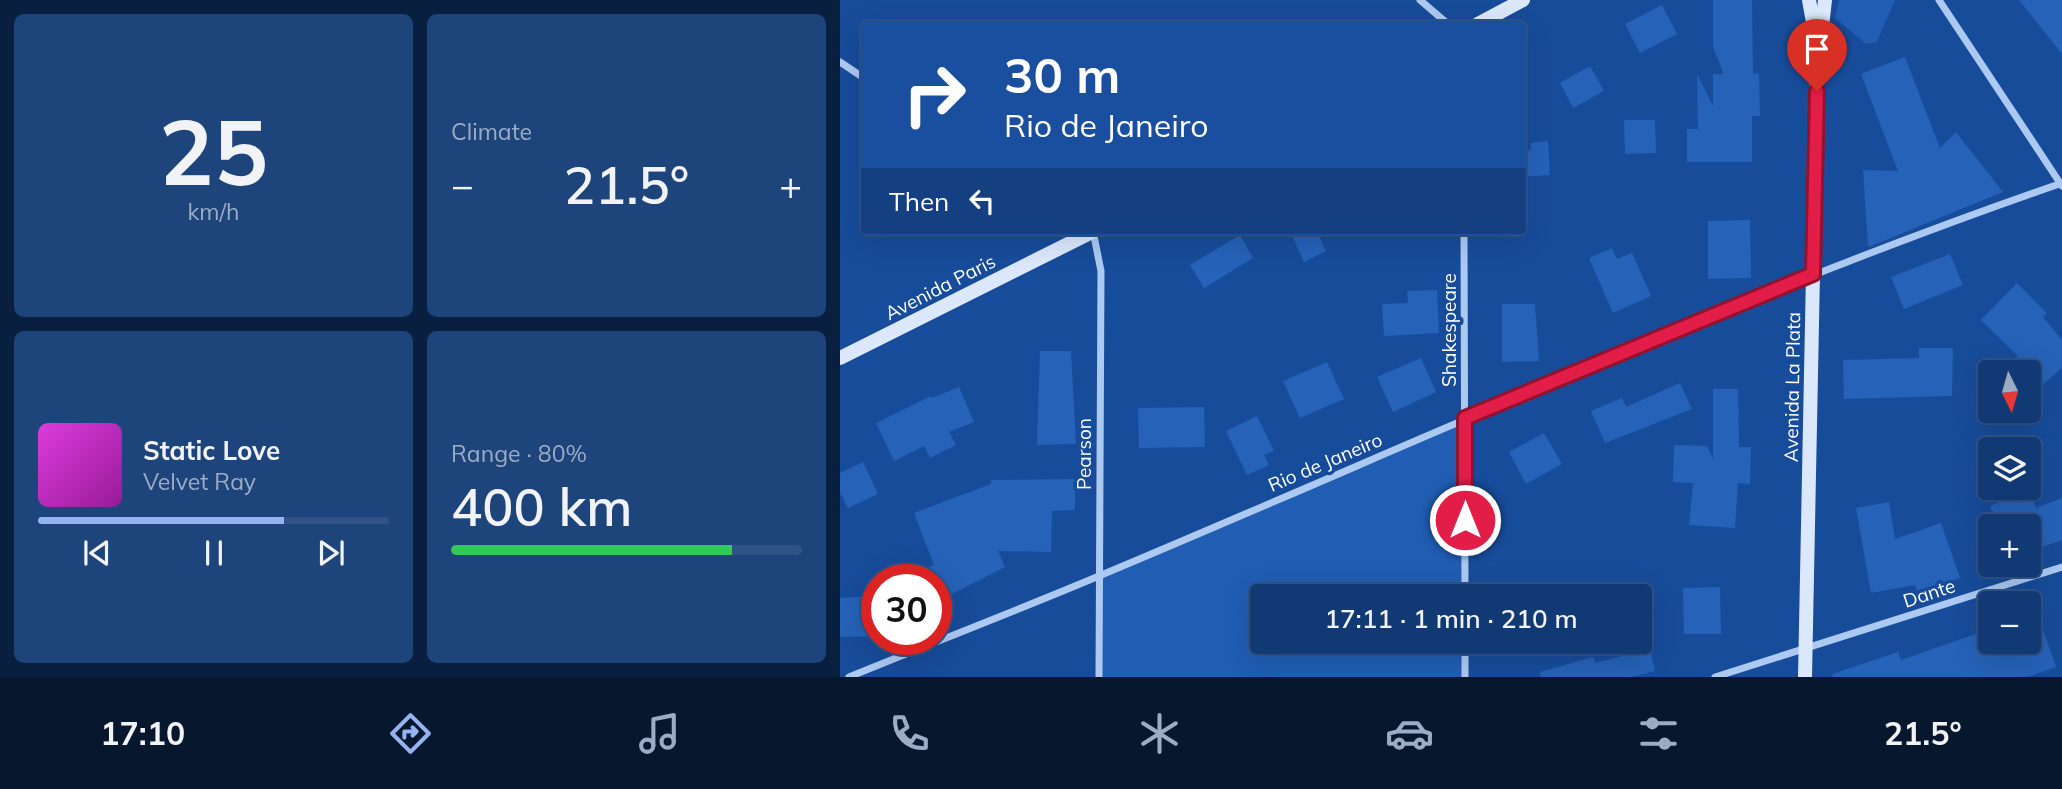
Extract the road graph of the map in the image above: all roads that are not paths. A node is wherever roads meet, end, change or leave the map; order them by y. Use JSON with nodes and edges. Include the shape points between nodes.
{"nodes":[{"id":1,"x":1420,"y":0,"type":"edge"},
{"id":2,"x":1523,"y":0,"type":"edge"},
{"id":3,"x":1809,"y":0,"type":"edge"},
{"id":4,"x":1825,"y":0,"type":"edge"},
{"id":5,"x":1939,"y":0,"type":"edge"},
{"id":6,"x":1444,"y":21,"type":"edge"},
{"id":7,"x":1484,"y":21,"type":"edge"},
{"id":8,"x":1818,"y":55,"type":"junction"},
{"id":9,"x":840,"y":62,"type":"edge"},
{"id":10,"x":861,"y":76,"type":"edge"},
{"id":11,"x":2061,"y":184,"type":"edge"},
{"id":12,"x":1086,"y":235,"type":"edge"},
{"id":13,"x":1095,"y":235,"type":"edge"},
{"id":14,"x":1464,"y":235,"type":"edge"},
{"id":15,"x":1813,"y":274,"type":"junction"},
{"id":16,"x":840,"y":358,"type":"edge"},
{"id":17,"x":1465,"y":418,"type":"junction"},
{"id":18,"x":2062,"y":567,"type":"edge"},
{"id":19,"x":1099,"y":576,"type":"junction"},
{"id":20,"x":1465,"y":584,"type":"edge"},
{"id":21,"x":1806,"y":650,"type":"junction"},
{"id":22,"x":1465,"y":654,"type":"edge"},
{"id":23,"x":849,"y":677,"type":"edge"},
{"id":24,"x":1099,"y":677,"type":"edge"},
{"id":25,"x":1465,"y":677,"type":"edge"},
{"id":26,"x":1715,"y":677,"type":"edge"},
{"id":27,"x":1805,"y":677,"type":"edge"}],
"edges":[{"from":1,"to":6,"type":"street"},
{"from":2,"to":7,"type":"main road"},
{"from":3,"to":8,"type":"main road","name":"Avenida La Plata"},
{"from":4,"to":8,"type":"main road","name":"Avenida La Plata"},
{"from":5,"to":11,"type":"street"},
{"from":8,"to":15,"type":"main road","name":"Avenida La Plata"},
{"from":9,"to":10,"type":"street"},
{"from":11,"to":15,"type":"street","name":"Rio de Janeiro"},
{"from":12,"to":16,"type":"main road","name":"Avenida Paris"},
{"from":13,"to":19,"type":"street","name":"Pearson","via":[[1101,271]]},
{"from":14,"to":17,"type":"street","name":"Shakespeare"},
{"from":15,"to":17,"type":"street","name":"Rio de Janeiro"},
{"from":15,"to":21,"type":"main road","name":"Avenida La Plata"},
{"from":17,"to":19,"type":"street","name":"Rio de Janeiro"},
{"from":17,"to":20,"type":"street","name":"Shakespeare"},
{"from":18,"to":21,"type":"street","name":"Dante"},
{"from":19,"to":23,"type":"street","name":"Rio de Janeiro"},
{"from":19,"to":24,"type":"street","name":"Pearson"},
{"from":21,"to":26,"type":"street","name":"Dante"},
{"from":21,"to":27,"type":"main road","name":"Avenida La Plata"},
{"from":22,"to":25,"type":"street"}]}
